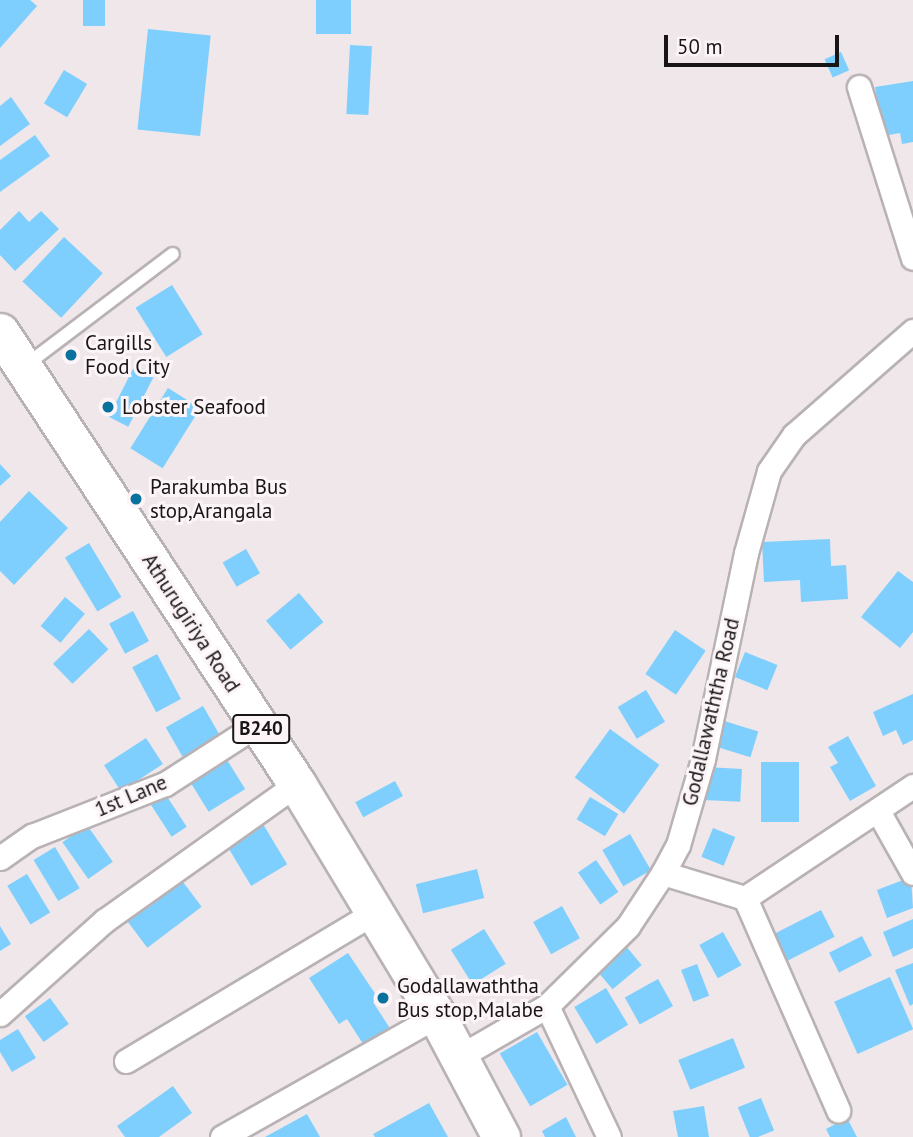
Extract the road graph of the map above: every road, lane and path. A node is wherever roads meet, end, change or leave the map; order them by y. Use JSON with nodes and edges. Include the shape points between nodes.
{"nodes":[{"id":1,"x":859,"y":87,"type":"dead end"},
{"id":2,"x":173,"y":254,"type":"dead end"},
{"id":3,"x":913,"y":258,"type":"edge"},
{"id":4,"x":913,"y":331,"type":"edge"},
{"id":5,"x":0,"y":332,"type":"edge"},
{"id":6,"x":23,"y":367,"type":"junction"},
{"id":7,"x":258,"y":724,"type":"junction"},
{"id":8,"x":297,"y":784,"type":"junction"},
{"id":9,"x":913,"y":786,"type":"edge"},
{"id":10,"x":878,"y":811,"type":"junction"},
{"id":11,"x":0,"y":859,"type":"edge"},
{"id":12,"x":663,"y":873,"type":"junction"},
{"id":13,"x":913,"y":873,"type":"edge"},
{"id":14,"x":745,"y":898,"type":"junction"},
{"id":15,"x":375,"y":912,"type":"junction"},
{"id":16,"x":547,"y":1006,"type":"junction"},
{"id":17,"x":0,"y":1014,"type":"edge"},
{"id":18,"x":437,"y":1016,"type":"junction"},
{"id":19,"x":457,"y":1058,"type":"junction"},
{"id":20,"x":126,"y":1061,"type":"dead end"},
{"id":21,"x":838,"y":1110,"type":"dead end"},
{"id":22,"x":222,"y":1137,"type":"edge"},
{"id":23,"x":501,"y":1137,"type":"edge"},
{"id":24,"x":609,"y":1137,"type":"edge"}],
"edges":[{"from":1,"to":3,"type":"street"},
{"from":2,"to":6,"type":"lane"},
{"from":4,"to":12,"type":"street","name":"Godallawaththa Road","via":[[794,435],[769,471],[746,553],[703,758],[678,845]]},
{"from":5,"to":6,"type":"main road","name":"Athurugiriya Road","number":"B240"},
{"from":6,"to":7,"type":"main road","name":"Athurugiriya Road","number":"B240"},
{"from":7,"to":8,"type":"main road","name":"Athurugiriya Road","number":"B240"},
{"from":7,"to":11,"type":"street","name":"1st Lane","via":[[165,784],[32,836]]},
{"from":8,"to":15,"type":"main road","name":"Athurugiriya Road","number":"B240"},
{"from":8,"to":17,"type":"street","via":[[104,921]]},
{"from":9,"to":10,"type":"street"},
{"from":10,"to":13,"type":"street"},
{"from":10,"to":14,"type":"street"},
{"from":12,"to":14,"type":"street"},
{"from":12,"to":16,"type":"street","name":"Godallawaththa Road","via":[[628,926]]},
{"from":14,"to":21,"type":"street"},
{"from":15,"to":18,"type":"main road","name":"Athurugiriya Road","number":"B240"},
{"from":15,"to":20,"type":"street"},
{"from":16,"to":19,"type":"street","name":"Godallawaththa Road"},
{"from":16,"to":24,"type":"street"},
{"from":18,"to":19,"type":"main road","name":"Athurugiriya Road","number":"B240"},
{"from":18,"to":22,"type":"street"},
{"from":19,"to":23,"type":"main road","name":"Athurugiriya Road","number":"B240"}]}
